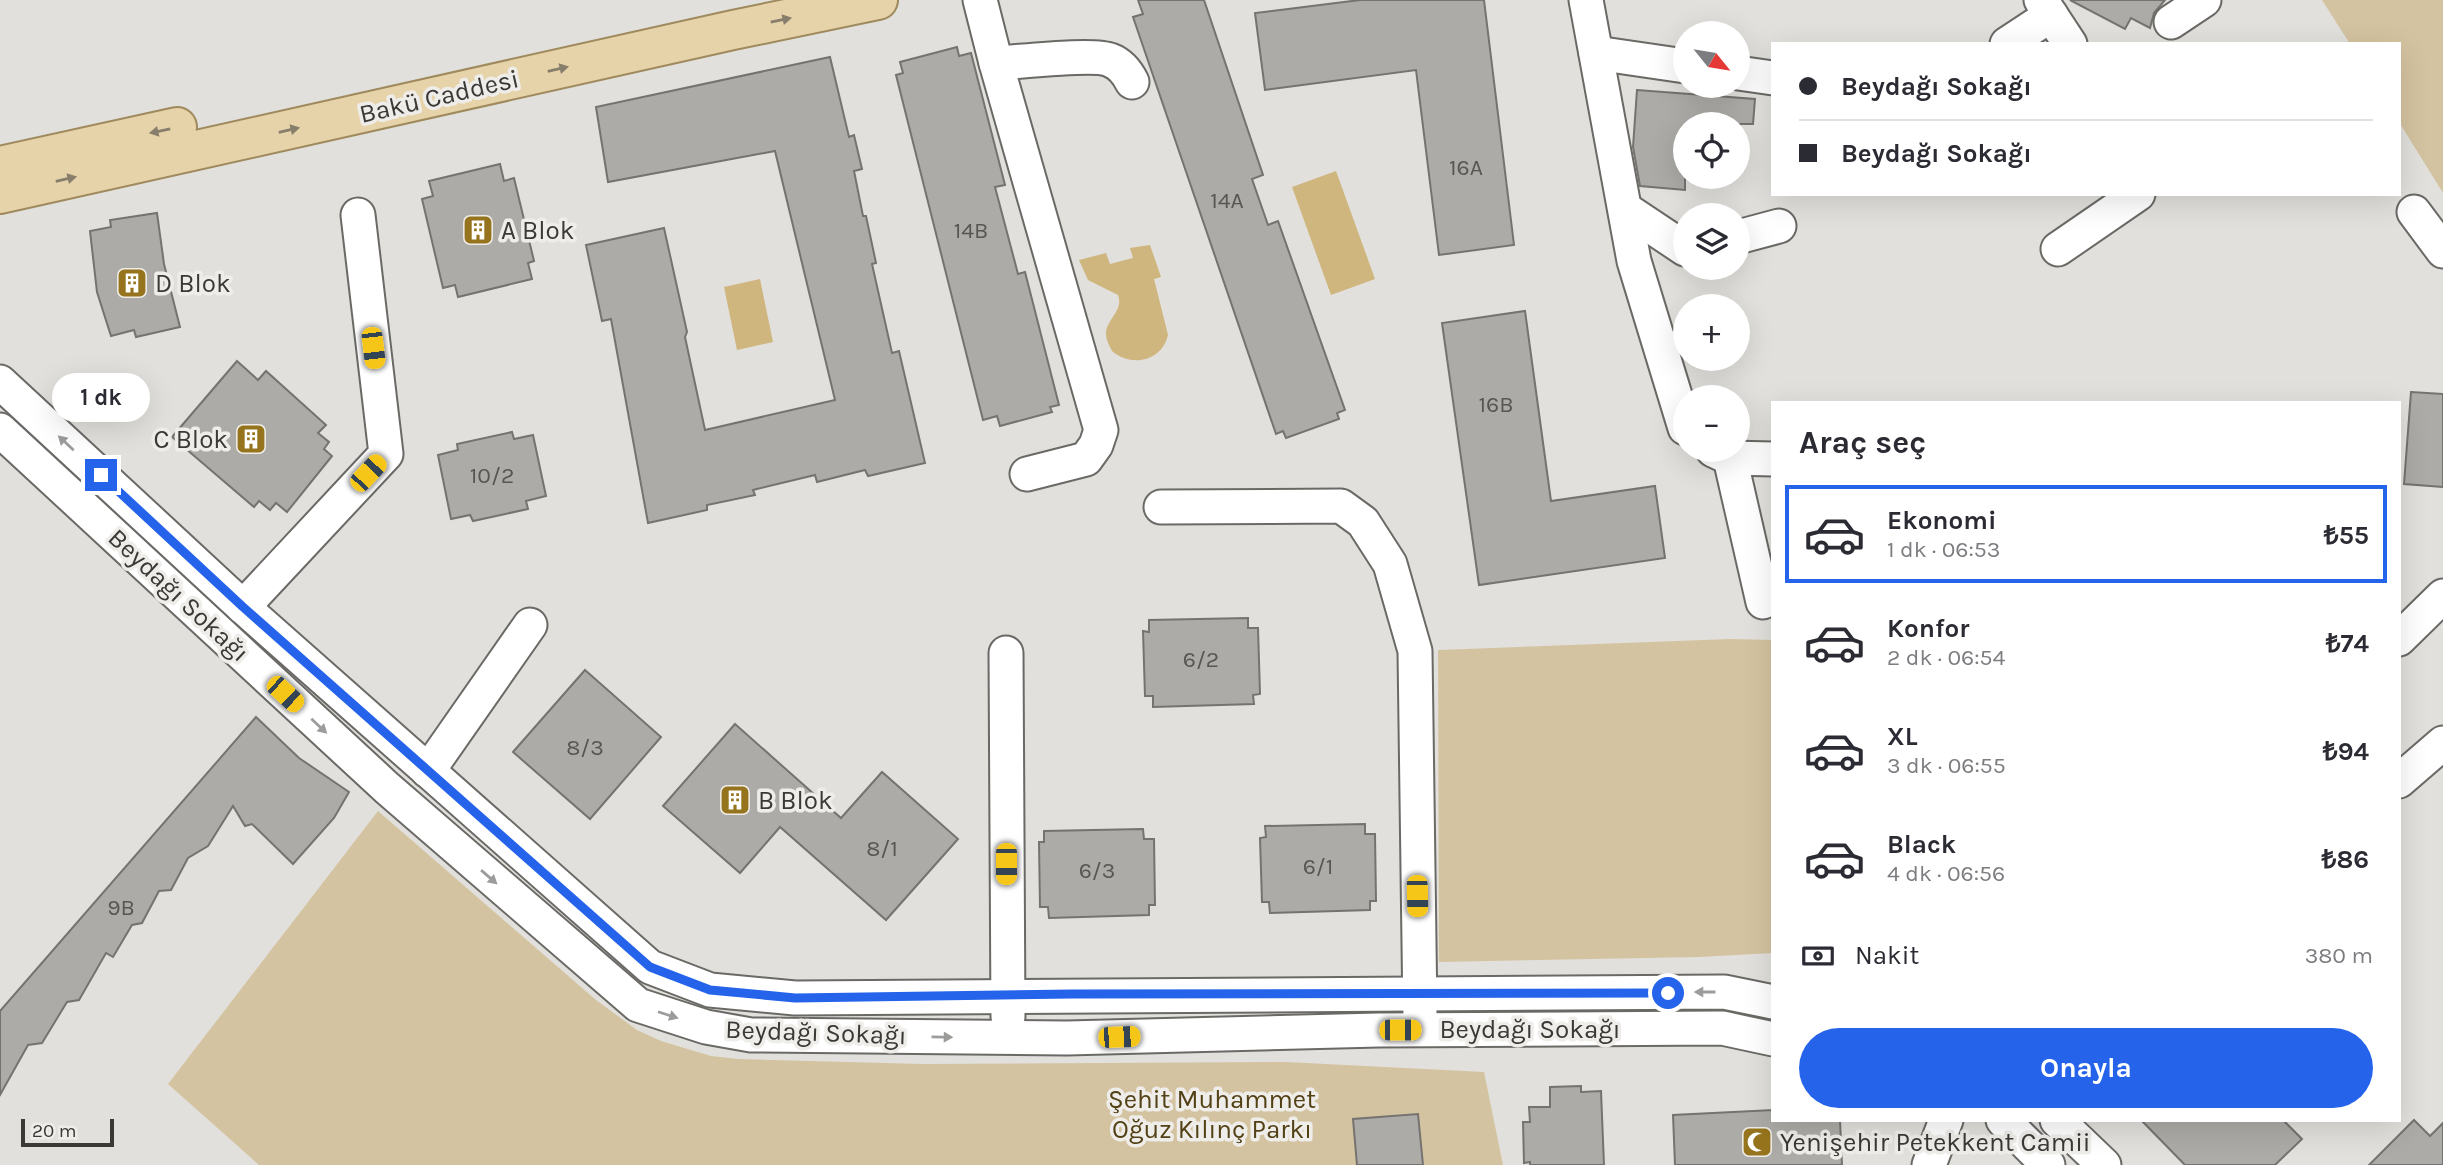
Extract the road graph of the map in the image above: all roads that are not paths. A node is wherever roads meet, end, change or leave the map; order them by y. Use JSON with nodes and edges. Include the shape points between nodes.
{"nodes":[{"id":1,"x":753,"y":0,"type":"edge"},
{"id":2,"x":878,"y":0,"type":"edge"},
{"id":3,"x":980,"y":0,"type":"edge"},
{"id":4,"x":1586,"y":0,"type":"edge"},
{"id":5,"x":2204,"y":0,"type":"edge"},
{"id":6,"x":2046,"y":8,"type":"edge"},
{"id":7,"x":2171,"y":22,"type":"dead end"},
{"id":8,"x":2009,"y":42,"type":"edge"},
{"id":9,"x":2069,"y":42,"type":"edge"},
{"id":10,"x":1596,"y":53,"type":"junction"},
{"id":11,"x":996,"y":63,"type":"junction"},
{"id":12,"x":1673,"y":64,"type":"edge"},
{"id":13,"x":1750,"y":75,"type":"edge"},
{"id":14,"x":1771,"y":78,"type":"edge"},
{"id":15,"x":1132,"y":82,"type":"dead end"},
{"id":16,"x":0,"y":166,"type":"edge"},
{"id":17,"x":0,"y":194,"type":"edge"},
{"id":18,"x":2135,"y":196,"type":"edge"},
{"id":19,"x":1625,"y":209,"type":"junction"},
{"id":20,"x":2414,"y":212,"type":"dead end"},
{"id":21,"x":358,"y":215,"type":"dead end"},
{"id":22,"x":1779,"y":226,"type":"dead end"},
{"id":23,"x":1750,"y":234,"type":"edge"},
{"id":24,"x":1673,"y":241,"type":"edge"},
{"id":25,"x":2058,"y":249,"type":"dead end"},
{"id":26,"x":2443,"y":251,"type":"edge"},
{"id":27,"x":0,"y":382,"type":"edge"},
{"id":28,"x":1673,"y":389,"type":"edge"},
{"id":29,"x":0,"y":430,"type":"edge"},
{"id":30,"x":1750,"y":456,"type":"edge"},
{"id":31,"x":1771,"y":458,"type":"edge"},
{"id":32,"x":1723,"y":462,"type":"edge"},
{"id":33,"x":1027,"y":474,"type":"dead end"},
{"id":34,"x":1161,"y":507,"type":"dead end"},
{"id":35,"x":2443,"y":596,"type":"edge"},
{"id":36,"x":1763,"y":602,"type":"dead end"},
{"id":37,"x":243,"y":607,"type":"junction"},
{"id":38,"x":530,"y":625,"type":"dead end"},
{"id":39,"x":2401,"y":637,"type":"edge"},
{"id":40,"x":1006,"y":653,"type":"dead end"},
{"id":41,"x":2443,"y":743,"type":"edge"},
{"id":42,"x":428,"y":771,"type":"junction"},
{"id":43,"x":2401,"y":779,"type":"edge"},
{"id":44,"x":1418,"y":993,"type":"junction"},
{"id":45,"x":1007,"y":996,"type":"junction"},
{"id":46,"x":1771,"y":1002,"type":"edge"},
{"id":47,"x":1421,"y":1030,"type":"junction"},
{"id":48,"x":1009,"y":1037,"type":"junction"},
{"id":49,"x":1771,"y":1039,"type":"edge"},
{"id":50,"x":1945,"y":1122,"type":"edge"},
{"id":51,"x":2005,"y":1122,"type":"edge"},
{"id":52,"x":2059,"y":1122,"type":"edge"},
{"id":53,"x":1929,"y":1165,"type":"edge"},
{"id":54,"x":2048,"y":1165,"type":"edge"},
{"id":55,"x":2104,"y":1165,"type":"edge"}],
"edges":[{"from":1,"to":16,"type":"main road","name":"Bakü Caddesi","one_way":true},
{"from":17,"to":2,"type":"main road","name":"Bakü Caddesi","one_way":true},
{"from":3,"to":11,"type":"street"},
{"from":4,"to":10,"type":"street"},
{"from":5,"to":7,"type":"street"},
{"from":6,"to":8,"type":"street"},
{"from":6,"to":9,"type":"street"},
{"from":10,"to":12,"type":"street"},
{"from":10,"to":19,"type":"street"},
{"from":11,"to":15,"type":"street","via":[[1102,57],[1120,65]]},
{"from":11,"to":33,"type":"street","via":[[1101,430],[1086,459]]},
{"from":13,"to":14,"type":"street"},
{"from":18,"to":25,"type":"street"},
{"from":19,"to":24,"type":"street"},
{"from":19,"to":28,"type":"street","via":[[1634,261]]},
{"from":20,"to":26,"type":"street"},
{"from":21,"to":37,"type":"street","via":[[386,454]]},
{"from":22,"to":23,"type":"street"},
{"from":37,"to":27,"type":"street","name":"Beydağı Sokağı","one_way":true},
{"from":29,"to":48,"type":"street","name":"Beydağı Sokağı","one_way":true,"via":[[387,788],[638,1005],[706,1027],[751,1035]]},
{"from":30,"to":31,"type":"street"},
{"from":32,"to":36,"type":"street"},
{"from":34,"to":44,"type":"street","via":[[1341,506],[1363,522],[1390,564],[1415,651]]},
{"from":35,"to":39,"type":"street"},
{"from":37,"to":42,"type":"street","name":"Beydağı Sokağı"},
{"from":38,"to":42,"type":"street"},
{"from":40,"to":45,"type":"street"},
{"from":41,"to":43,"type":"street"},
{"from":42,"to":45,"type":"street","name":"Beydağı Sokağı","via":[[650,967],[710,990],[795,998]]},
{"from":44,"to":45,"type":"street","name":"Beydağı Sokağı"},
{"from":46,"to":44,"type":"street","name":"Beydağı Sokağı","one_way":true,"via":[[1724,992]]},
{"from":44,"to":47,"type":"street"},
{"from":45,"to":48,"type":"street"},
{"from":47,"to":48,"type":"street","name":"Beydağı Sokağı"},
{"from":47,"to":49,"type":"street","name":"Beydağı Sokağı","via":[[1722,1028]]},
{"from":50,"to":53,"type":"street"},
{"from":51,"to":54,"type":"street"},
{"from":52,"to":55,"type":"street"}]}
